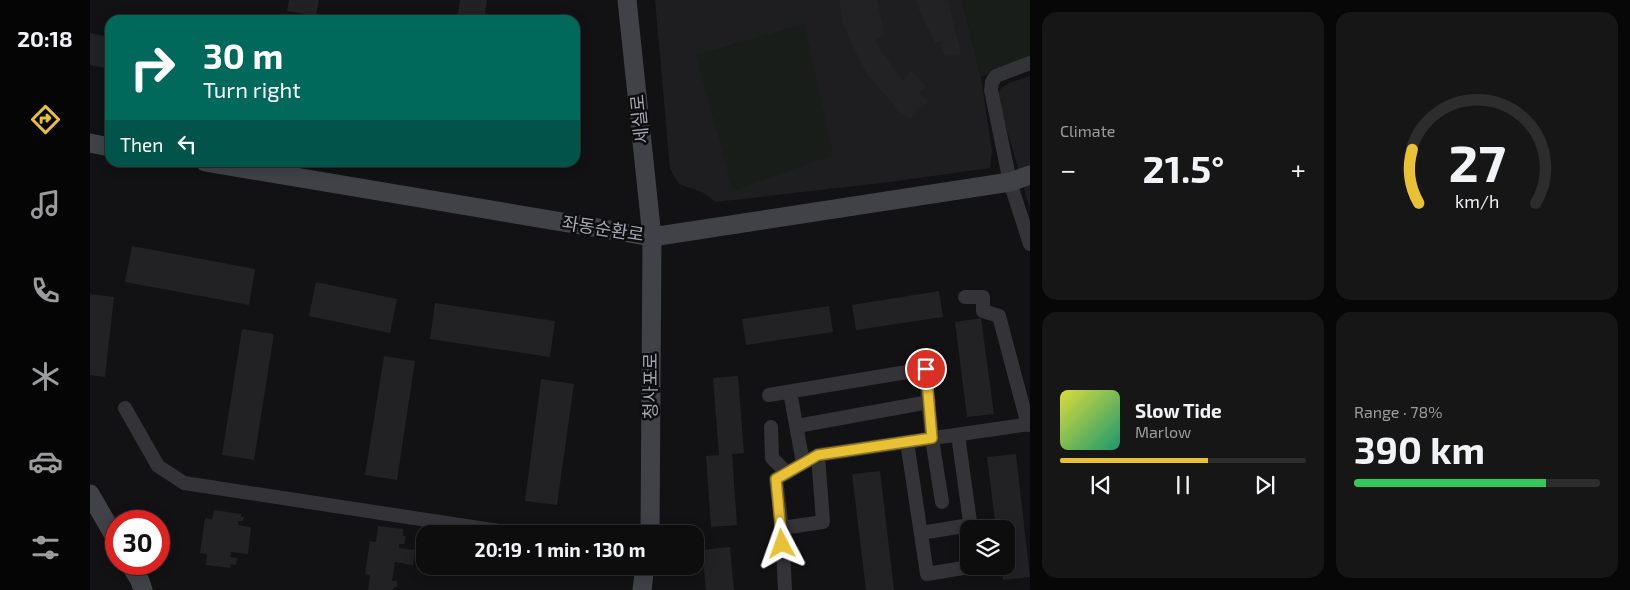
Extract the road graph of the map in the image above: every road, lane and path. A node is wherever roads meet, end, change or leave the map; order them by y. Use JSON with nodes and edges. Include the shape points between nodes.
{"nodes":[{"id":1,"x":627,"y":0,"type":"edge"},
{"id":2,"x":1030,"y":63,"type":"edge"},
{"id":3,"x":90,"y":143,"type":"edge"},
{"id":4,"x":105,"y":146,"type":"edge"},
{"id":5,"x":233,"y":167,"type":"edge"},
{"id":6,"x":1030,"y":175,"type":"edge"},
{"id":7,"x":1010,"y":182,"type":"junction"},
{"id":8,"x":652,"y":238,"type":"junction"},
{"id":9,"x":1030,"y":244,"type":"edge"},
{"id":10,"x":965,"y":297,"type":"dead end"},
{"id":11,"x":790,"y":392,"type":"junction"},
{"id":12,"x":769,"y":396,"type":"dead end"},
{"id":13,"x":929,"y":402,"type":"junction"},
{"id":14,"x":124,"y":408,"type":"dead end"},
{"id":15,"x":1029,"y":424,"type":"edge"},
{"id":16,"x":797,"y":426,"type":"junction"},
{"id":17,"x":771,"y":427,"type":"dead end"},
{"id":18,"x":958,"y":435,"type":"junction"},
{"id":19,"x":932,"y":438,"type":"junction"},
{"id":20,"x":907,"y":442,"type":"junction"},
{"id":21,"x":818,"y":455,"type":"junction"},
{"id":22,"x":803,"y":463,"type":"junction"},
{"id":23,"x":787,"y":473,"type":"junction"},
{"id":24,"x":90,"y":494,"type":"edge"},
{"id":25,"x":942,"y":502,"type":"dead end"},
{"id":26,"x":105,"y":520,"type":"edge"},
{"id":27,"x":969,"y":520,"type":"edge"},
{"id":28,"x":460,"y":525,"type":"edge"},
{"id":29,"x":650,"y":525,"type":"edge"},
{"id":30,"x":782,"y":528,"type":"junction"},
{"id":31,"x":960,"y":528,"type":"edge"},
{"id":32,"x":921,"y":533,"type":"junction"},
{"id":33,"x":960,"y":568,"type":"edge"},
{"id":34,"x":136,"y":575,"type":"edge"},
{"id":35,"x":644,"y":575,"type":"edge"},
{"id":36,"x":143,"y":590,"type":"edge"},
{"id":37,"x":642,"y":590,"type":"edge"},
{"id":38,"x":784,"y":590,"type":"edge"}],
"edges":[{"from":1,"to":8,"type":"street","name":"세실로"},
{"from":2,"to":7,"type":"street","via":[[996,76],[992,82]]},
{"from":3,"to":4,"type":"street"},
{"from":5,"to":8,"type":"street","name":"좌동순환로"},
{"from":6,"to":7,"type":"street","name":"좌동순환로"},
{"from":7,"to":8,"type":"street","name":"좌동순환로"},
{"from":7,"to":9,"type":"street"},
{"from":8,"to":29,"type":"street","name":"청사포로"},
{"from":10,"to":15,"type":"street","via":[[983,297],[983,311],[999,316]]},
{"from":11,"to":12,"type":"street"},
{"from":11,"to":13,"type":"street","via":[[926,369]]},
{"from":11,"to":16,"type":"street"},
{"from":13,"to":16,"type":"street"},
{"from":13,"to":19,"type":"street"},
{"from":14,"to":28,"type":"street","via":[[158,466],[184,483]]},
{"from":15,"to":18,"type":"street"},
{"from":16,"to":22,"type":"street"},
{"from":17,"to":23,"type":"street","via":[[772,458]]},
{"from":18,"to":19,"type":"street"},
{"from":18,"to":27,"type":"street"},
{"from":19,"to":20,"type":"street"},
{"from":19,"to":25,"type":"street"},
{"from":20,"to":21,"type":"street"},
{"from":20,"to":32,"type":"street"},
{"from":21,"to":22,"type":"street"},
{"from":21,"to":30,"type":"street","via":[[823,522]]},
{"from":22,"to":23,"type":"street"},
{"from":23,"to":30,"type":"street","via":[[776,479]]},
{"from":24,"to":26,"type":"street"},
{"from":30,"to":38,"type":"street"},
{"from":31,"to":32,"type":"street"},
{"from":32,"to":33,"type":"street","via":[[927,574]]},
{"from":34,"to":36,"type":"street"},
{"from":35,"to":37,"type":"street"}]}
